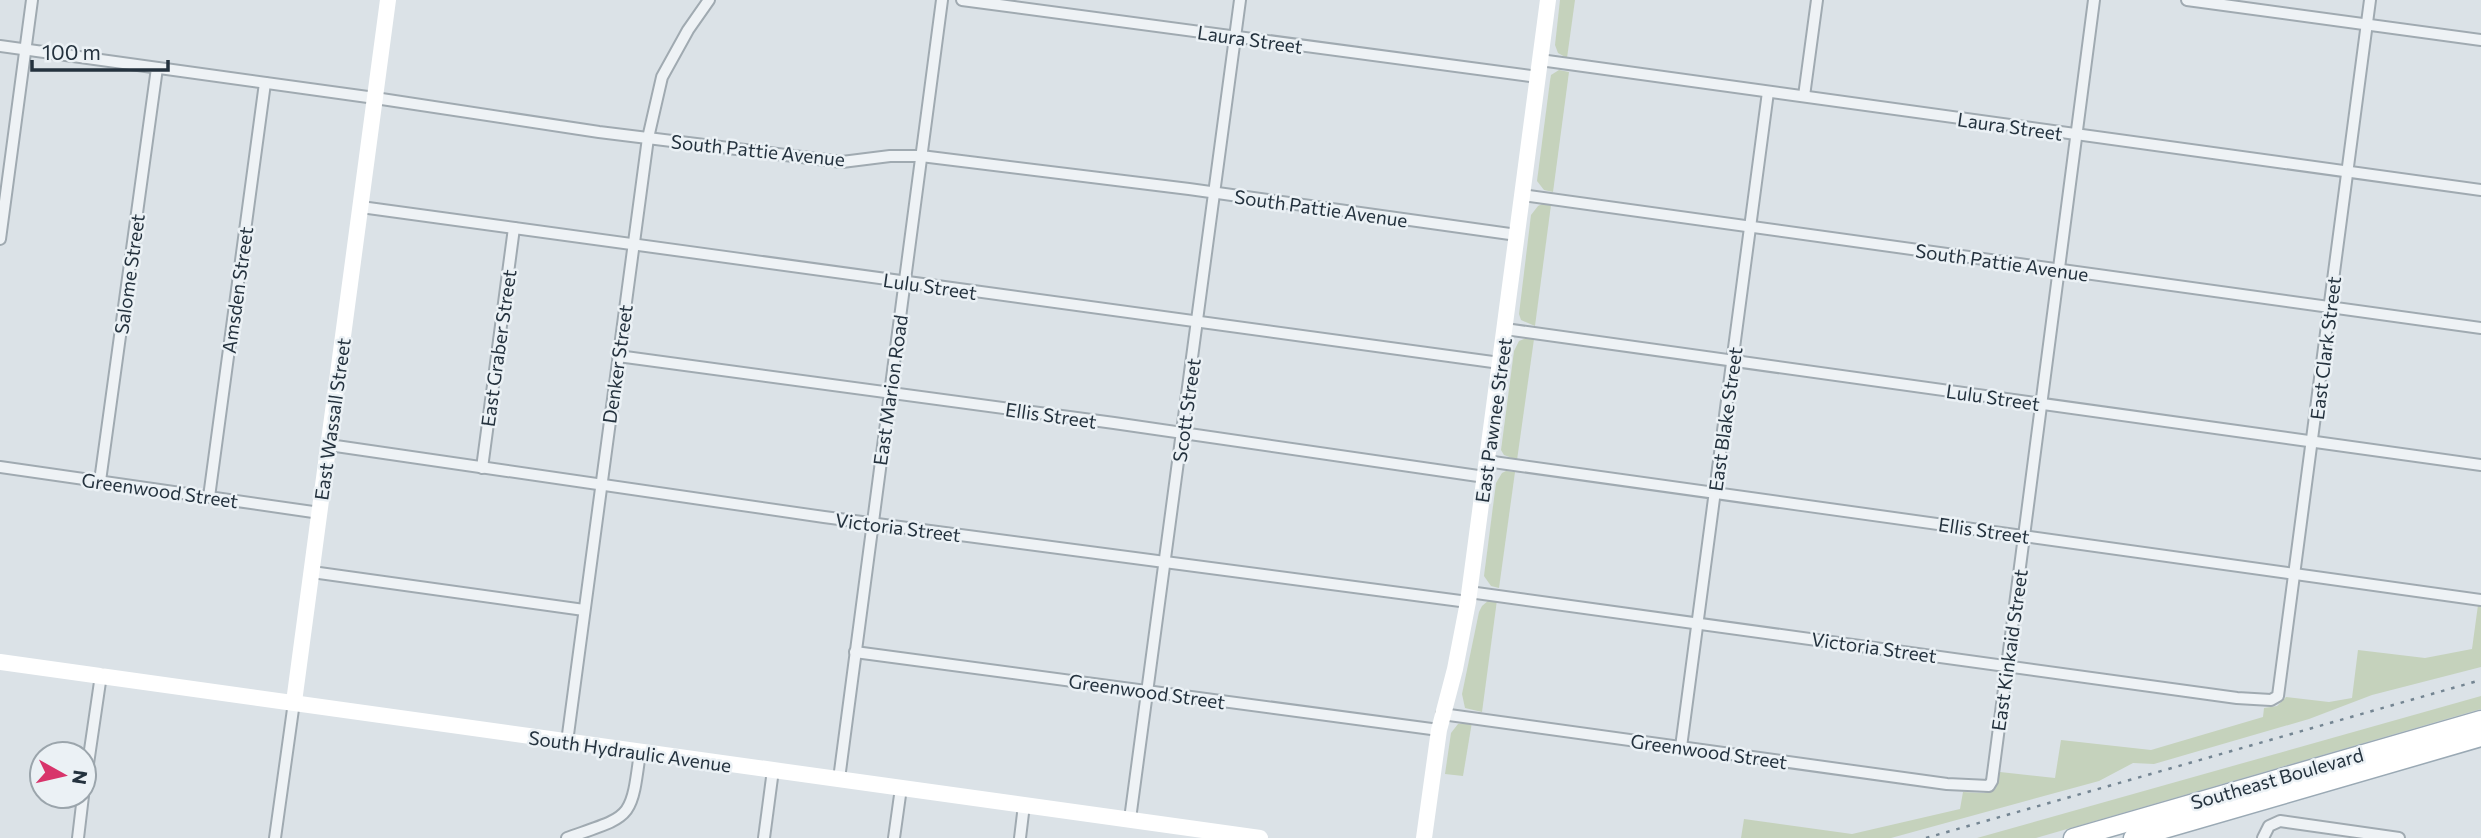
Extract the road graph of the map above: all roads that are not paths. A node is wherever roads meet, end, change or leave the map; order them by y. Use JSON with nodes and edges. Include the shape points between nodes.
{"nodes":[{"id":1,"x":32,"y":0,"type":"edge"},
{"id":2,"x":388,"y":0,"type":"edge"},
{"id":3,"x":709,"y":0,"type":"edge"},
{"id":4,"x":942,"y":0,"type":"edge"},
{"id":5,"x":961,"y":0,"type":"edge"},
{"id":6,"x":1240,"y":0,"type":"edge"},
{"id":7,"x":1548,"y":0,"type":"edge"},
{"id":8,"x":1817,"y":0,"type":"edge"},
{"id":9,"x":2094,"y":0,"type":"edge"},
{"id":10,"x":2188,"y":0,"type":"edge"},
{"id":11,"x":2370,"y":0,"type":"edge"},
{"id":12,"x":2367,"y":24,"type":"junction"},
{"id":13,"x":1235,"y":37,"type":"junction"},
{"id":14,"x":2481,"y":40,"type":"edge"},
{"id":15,"x":0,"y":46,"type":"edge"},
{"id":16,"x":25,"y":50,"type":"junction"},
{"id":17,"x":1540,"y":60,"type":"junction"},
{"id":18,"x":157,"y":68,"type":"junction"},
{"id":19,"x":1538,"y":77,"type":"junction"},
{"id":20,"x":265,"y":83,"type":"junction"},
{"id":21,"x":1768,"y":92,"type":"junction"},
{"id":22,"x":1804,"y":96,"type":"junction"},
{"id":23,"x":375,"y":98,"type":"junction"},
{"id":24,"x":2076,"y":136,"type":"junction"},
{"id":25,"x":648,"y":138,"type":"junction"},
{"id":26,"x":921,"y":156,"type":"junction"},
{"id":27,"x":2348,"y":172,"type":"junction"},
{"id":28,"x":2481,"y":190,"type":"edge"},
{"id":29,"x":1214,"y":193,"type":"junction"},
{"id":30,"x":1522,"y":195,"type":"junction"},
{"id":31,"x":361,"y":207,"type":"junction"},
{"id":32,"x":1750,"y":227,"type":"junction"},
{"id":33,"x":514,"y":228,"type":"junction"},
{"id":34,"x":1517,"y":235,"type":"junction"},
{"id":35,"x":0,"y":239,"type":"edge"},
{"id":36,"x":633,"y":245,"type":"junction"},
{"id":37,"x":2059,"y":270,"type":"junction"},
{"id":38,"x":905,"y":282,"type":"junction"},
{"id":39,"x":2330,"y":307,"type":"junction"},
{"id":40,"x":1198,"y":323,"type":"junction"},
{"id":41,"x":2481,"y":328,"type":"edge"},
{"id":42,"x":1506,"y":329,"type":"junction"},
{"id":43,"x":618,"y":356,"type":"junction"},
{"id":44,"x":1732,"y":361,"type":"junction"},
{"id":45,"x":1500,"y":363,"type":"junction"},
{"id":46,"x":890,"y":393,"type":"junction"},
{"id":47,"x":2041,"y":404,"type":"junction"},
{"id":48,"x":1183,"y":433,"type":"junction"},
{"id":49,"x":2312,"y":442,"type":"junction"},
{"id":50,"x":329,"y":445,"type":"junction"},
{"id":51,"x":2481,"y":465,"type":"edge"},
{"id":52,"x":0,"y":467,"type":"edge"},
{"id":53,"x":482,"y":468,"type":"junction"},
{"id":54,"x":1485,"y":469,"type":"junction"},
{"id":55,"x":100,"y":481,"type":"junction"},
{"id":56,"x":601,"y":485,"type":"junction"},
{"id":57,"x":1715,"y":494,"type":"junction"},
{"id":58,"x":209,"y":497,"type":"junction"},
{"id":59,"x":320,"y":513,"type":"junction"},
{"id":60,"x":873,"y":523,"type":"junction"},
{"id":61,"x":2024,"y":536,"type":"junction"},
{"id":62,"x":1166,"y":562,"type":"junction"},
{"id":63,"x":312,"y":572,"type":"junction"},
{"id":64,"x":2295,"y":575,"type":"junction"},
{"id":65,"x":1469,"y":597,"type":"junction"},
{"id":66,"x":2481,"y":600,"type":"edge"},
{"id":67,"x":584,"y":610,"type":"junction"},
{"id":68,"x":1698,"y":622,"type":"junction"},
{"id":69,"x":856,"y":652,"type":"junction"},
{"id":70,"x":0,"y":662,"type":"edge"},
{"id":71,"x":2007,"y":667,"type":"junction"},
{"id":72,"x":101,"y":676,"type":"junction"},
{"id":73,"x":1148,"y":691,"type":"junction"},
{"id":74,"x":2278,"y":696,"type":"joint"},
{"id":75,"x":294,"y":702,"type":"junction"},
{"id":76,"x":2481,"y":720,"type":"edge"},
{"id":77,"x":1441,"y":722,"type":"junction"},
{"id":78,"x":2481,"y":737,"type":"edge"},
{"id":79,"x":92,"y":740,"type":"edge"},
{"id":80,"x":567,"y":742,"type":"junction"},
{"id":81,"x":1681,"y":747,"type":"junction"},
{"id":82,"x":640,"y":752,"type":"junction"},
{"id":83,"x":773,"y":771,"type":"junction"},
{"id":84,"x":839,"y":779,"type":"junction"},
{"id":85,"x":1975,"y":786,"type":"joint"},
{"id":86,"x":901,"y":788,"type":"junction"},
{"id":87,"x":1024,"y":805,"type":"junction"},
{"id":88,"x":82,"y":810,"type":"edge"},
{"id":89,"x":1130,"y":819,"type":"junction"},
{"id":90,"x":1200,"y":834,"type":"edge"},
{"id":91,"x":78,"y":838,"type":"edge"},
{"id":92,"x":275,"y":838,"type":"edge"},
{"id":93,"x":567,"y":838,"type":"edge"},
{"id":94,"x":764,"y":838,"type":"edge"},
{"id":95,"x":894,"y":838,"type":"edge"},
{"id":96,"x":1020,"y":838,"type":"edge"},
{"id":97,"x":1261,"y":838,"type":"edge"},
{"id":98,"x":1424,"y":838,"type":"edge"},
{"id":99,"x":2073,"y":838,"type":"edge"},
{"id":100,"x":2133,"y":838,"type":"edge"},
{"id":101,"x":2263,"y":838,"type":"edge"},
{"id":102,"x":2399,"y":838,"type":"edge"}],
"edges":[{"from":1,"to":16,"type":"street"},
{"from":2,"to":23,"type":"street","name":"East Wassall Street"},
{"from":3,"to":25,"type":"street","name":"Denker Street","via":[[662,76]]},
{"from":4,"to":26,"type":"street","name":"East Marion Road"},
{"from":5,"to":13,"type":"street","name":"Laura Street"},
{"from":6,"to":13,"type":"street","name":"Scott Street"},
{"from":7,"to":17,"type":"street","name":"East Pawnee Street"},
{"from":8,"to":22,"type":"street"},
{"from":9,"to":24,"type":"street","name":"East Kinkaid Street"},
{"from":10,"to":12,"type":"street"},
{"from":11,"to":12,"type":"street","name":"East Clark Street"},
{"from":12,"to":14,"type":"street"},
{"from":12,"to":27,"type":"street","name":"East Clark Street"},
{"from":13,"to":19,"type":"street","name":"Laura Street"},
{"from":13,"to":29,"type":"street","name":"Scott Street"},
{"from":15,"to":16,"type":"street","name":"South Pattie Avenue"},
{"from":16,"to":18,"type":"street","name":"South Pattie Avenue"},
{"from":16,"to":35,"type":"street"},
{"from":17,"to":19,"type":"street","name":"East Pawnee Street"},
{"from":17,"to":21,"type":"street","name":"Laura Street"},
{"from":18,"to":20,"type":"street","name":"South Pattie Avenue"},
{"from":18,"to":55,"type":"street","name":"Salome Street"},
{"from":19,"to":30,"type":"street","name":"East Pawnee Street"},
{"from":20,"to":23,"type":"street","name":"South Pattie Avenue"},
{"from":20,"to":58,"type":"street","name":"Amsden Street"},
{"from":21,"to":22,"type":"street","name":"Laura Street"},
{"from":21,"to":32,"type":"street","name":"East Blake Street"},
{"from":22,"to":24,"type":"street","name":"Laura Street"},
{"from":23,"to":25,"type":"street","name":"South Pattie Avenue"},
{"from":23,"to":31,"type":"street","name":"East Wassall Street"},
{"from":24,"to":27,"type":"street","name":"Laura Street"},
{"from":24,"to":37,"type":"street","name":"East Kinkaid Street"},
{"from":25,"to":26,"type":"street","name":"South Pattie Avenue","via":[[842,162]]},
{"from":25,"to":36,"type":"street","name":"Denker Street"},
{"from":26,"to":29,"type":"street","name":"South Pattie Avenue"},
{"from":26,"to":38,"type":"street","name":"East Marion Road"},
{"from":27,"to":28,"type":"street","name":"Laura Street"},
{"from":27,"to":39,"type":"street","name":"East Clark Street"},
{"from":29,"to":34,"type":"street","name":"South Pattie Avenue"},
{"from":29,"to":40,"type":"street","name":"Scott Street"},
{"from":30,"to":32,"type":"street","name":"South Pattie Avenue"},
{"from":30,"to":34,"type":"street","name":"East Pawnee Street"},
{"from":31,"to":33,"type":"street","name":"Lulu Street"},
{"from":31,"to":50,"type":"street","name":"East Wassall Street"},
{"from":32,"to":37,"type":"street","name":"South Pattie Avenue"},
{"from":32,"to":44,"type":"street","name":"East Blake Street"},
{"from":33,"to":36,"type":"street","name":"Lulu Street"},
{"from":33,"to":53,"type":"street","name":"East Graber Street"},
{"from":34,"to":42,"type":"street","name":"East Pawnee Street"},
{"from":36,"to":38,"type":"street","name":"Lulu Street"},
{"from":36,"to":43,"type":"street","name":"Denker Street"},
{"from":37,"to":39,"type":"street","name":"South Pattie Avenue"},
{"from":37,"to":47,"type":"street","name":"East Kinkaid Street"},
{"from":38,"to":40,"type":"street","name":"Lulu Street"},
{"from":38,"to":46,"type":"street","name":"East Marion Road"},
{"from":39,"to":41,"type":"street","name":"South Pattie Avenue"},
{"from":39,"to":49,"type":"street","name":"East Clark Street"},
{"from":40,"to":45,"type":"street","name":"Lulu Street"},
{"from":40,"to":48,"type":"street","name":"Scott Street"},
{"from":42,"to":44,"type":"street","name":"Lulu Street"},
{"from":42,"to":45,"type":"street","name":"East Pawnee Street"},
{"from":43,"to":46,"type":"street","name":"Ellis Street"},
{"from":43,"to":56,"type":"street","name":"Denker Street"},
{"from":44,"to":47,"type":"street","name":"Lulu Street"},
{"from":44,"to":57,"type":"street","name":"East Blake Street"},
{"from":45,"to":54,"type":"street","name":"East Pawnee Street"},
{"from":46,"to":48,"type":"street","name":"Ellis Street"},
{"from":46,"to":60,"type":"street","name":"East Marion Road"},
{"from":47,"to":49,"type":"street","name":"Lulu Street"},
{"from":47,"to":61,"type":"street","name":"East Kinkaid Street"},
{"from":48,"to":54,"type":"street","name":"Ellis Street"},
{"from":48,"to":62,"type":"street","name":"Scott Street"},
{"from":49,"to":51,"type":"street","name":"Lulu Street"},
{"from":49,"to":64,"type":"street","name":"East Clark Street"},
{"from":50,"to":53,"type":"street","name":"Victoria Street"},
{"from":50,"to":59,"type":"street","name":"East Wassall Street"},
{"from":52,"to":55,"type":"street","name":"Greenwood Street"},
{"from":53,"to":56,"type":"street","name":"Victoria Street"},
{"from":54,"to":57,"type":"street","name":"Ellis Street"},
{"from":54,"to":65,"type":"street","name":"East Pawnee Street"},
{"from":55,"to":58,"type":"street","name":"Greenwood Street"},
{"from":56,"to":60,"type":"street","name":"Victoria Street"},
{"from":56,"to":67,"type":"street","name":"Denker Street"},
{"from":57,"to":61,"type":"street","name":"Ellis Street"},
{"from":57,"to":68,"type":"street","name":"East Blake Street"},
{"from":58,"to":59,"type":"street","name":"Greenwood Street"},
{"from":59,"to":63,"type":"street","name":"East Wassall Street"},
{"from":60,"to":62,"type":"street","name":"Victoria Street"},
{"from":60,"to":69,"type":"street","name":"East Marion Road"},
{"from":61,"to":64,"type":"street","name":"Ellis Street"},
{"from":61,"to":71,"type":"street","name":"East Kinkaid Street"},
{"from":62,"to":65,"type":"street","name":"Victoria Street"},
{"from":62,"to":73,"type":"street","name":"Scott Street"},
{"from":63,"to":67,"type":"street"},
{"from":63,"to":75,"type":"street","name":"East Wassall Street"},
{"from":64,"to":66,"type":"street","name":"Ellis Street"},
{"from":64,"to":74,"type":"street","name":"East Clark Street"},
{"from":65,"to":68,"type":"street","name":"Victoria Street"},
{"from":65,"to":77,"type":"street","name":"East Pawnee Street"},
{"from":67,"to":80,"type":"street","name":"Denker Street"},
{"from":68,"to":71,"type":"street","name":"Victoria Street"},
{"from":68,"to":81,"type":"street","name":"East Blake Street"},
{"from":69,"to":73,"type":"street","name":"Greenwood Street"},
{"from":69,"to":84,"type":"street","name":"East Marion Road"},
{"from":70,"to":72,"type":"street","name":"South Hydraulic Avenue"},
{"from":71,"to":74,"type":"street","name":"Victoria Street","via":[[2237,698],[2271,700]]},
{"from":71,"to":85,"type":"street","name":"East Kinkaid Street","via":[[1992,781],[1989,786]]},
{"from":72,"to":75,"type":"street","name":"South Hydraulic Avenue"},
{"from":72,"to":79,"type":"street"},
{"from":73,"to":77,"type":"street","name":"Greenwood Street"},
{"from":73,"to":89,"type":"street","name":"Scott Street"},
{"from":75,"to":80,"type":"street","name":"South Hydraulic Avenue"},
{"from":75,"to":92,"type":"street","name":"East Wassall Street"},
{"from":76,"to":99,"type":"main road","name":"Southeast Boulevard"},
{"from":77,"to":81,"type":"street","name":"Greenwood Street"},
{"from":77,"to":98,"type":"street","name":"East Pawnee Street"},
{"from":78,"to":100,"type":"main road","name":"Southeast Boulevard"},
{"from":80,"to":82,"type":"street","name":"South Hydraulic Avenue"},
{"from":81,"to":85,"type":"street","name":"Greenwood Street"},
{"from":82,"to":83,"type":"street","name":"South Hydraulic Avenue"},
{"from":82,"to":93,"type":"street","via":[[634,796],[626,812],[618,820]]},
{"from":83,"to":84,"type":"street","name":"South Hydraulic Avenue"},
{"from":83,"to":94,"type":"street"},
{"from":84,"to":86,"type":"street","name":"South Hydraulic Avenue"},
{"from":86,"to":87,"type":"street","name":"South Hydraulic Avenue"},
{"from":86,"to":95,"type":"street"},
{"from":87,"to":89,"type":"street","name":"South Hydraulic Avenue"},
{"from":87,"to":96,"type":"street"},
{"from":88,"to":91,"type":"street"},
{"from":89,"to":90,"type":"street","name":"South Hydraulic Avenue"},
{"from":90,"to":97,"type":"street","name":"South Hydraulic Avenue"},
{"from":101,"to":102,"type":"street","via":[[2269,826],[2280,821]]}]}
